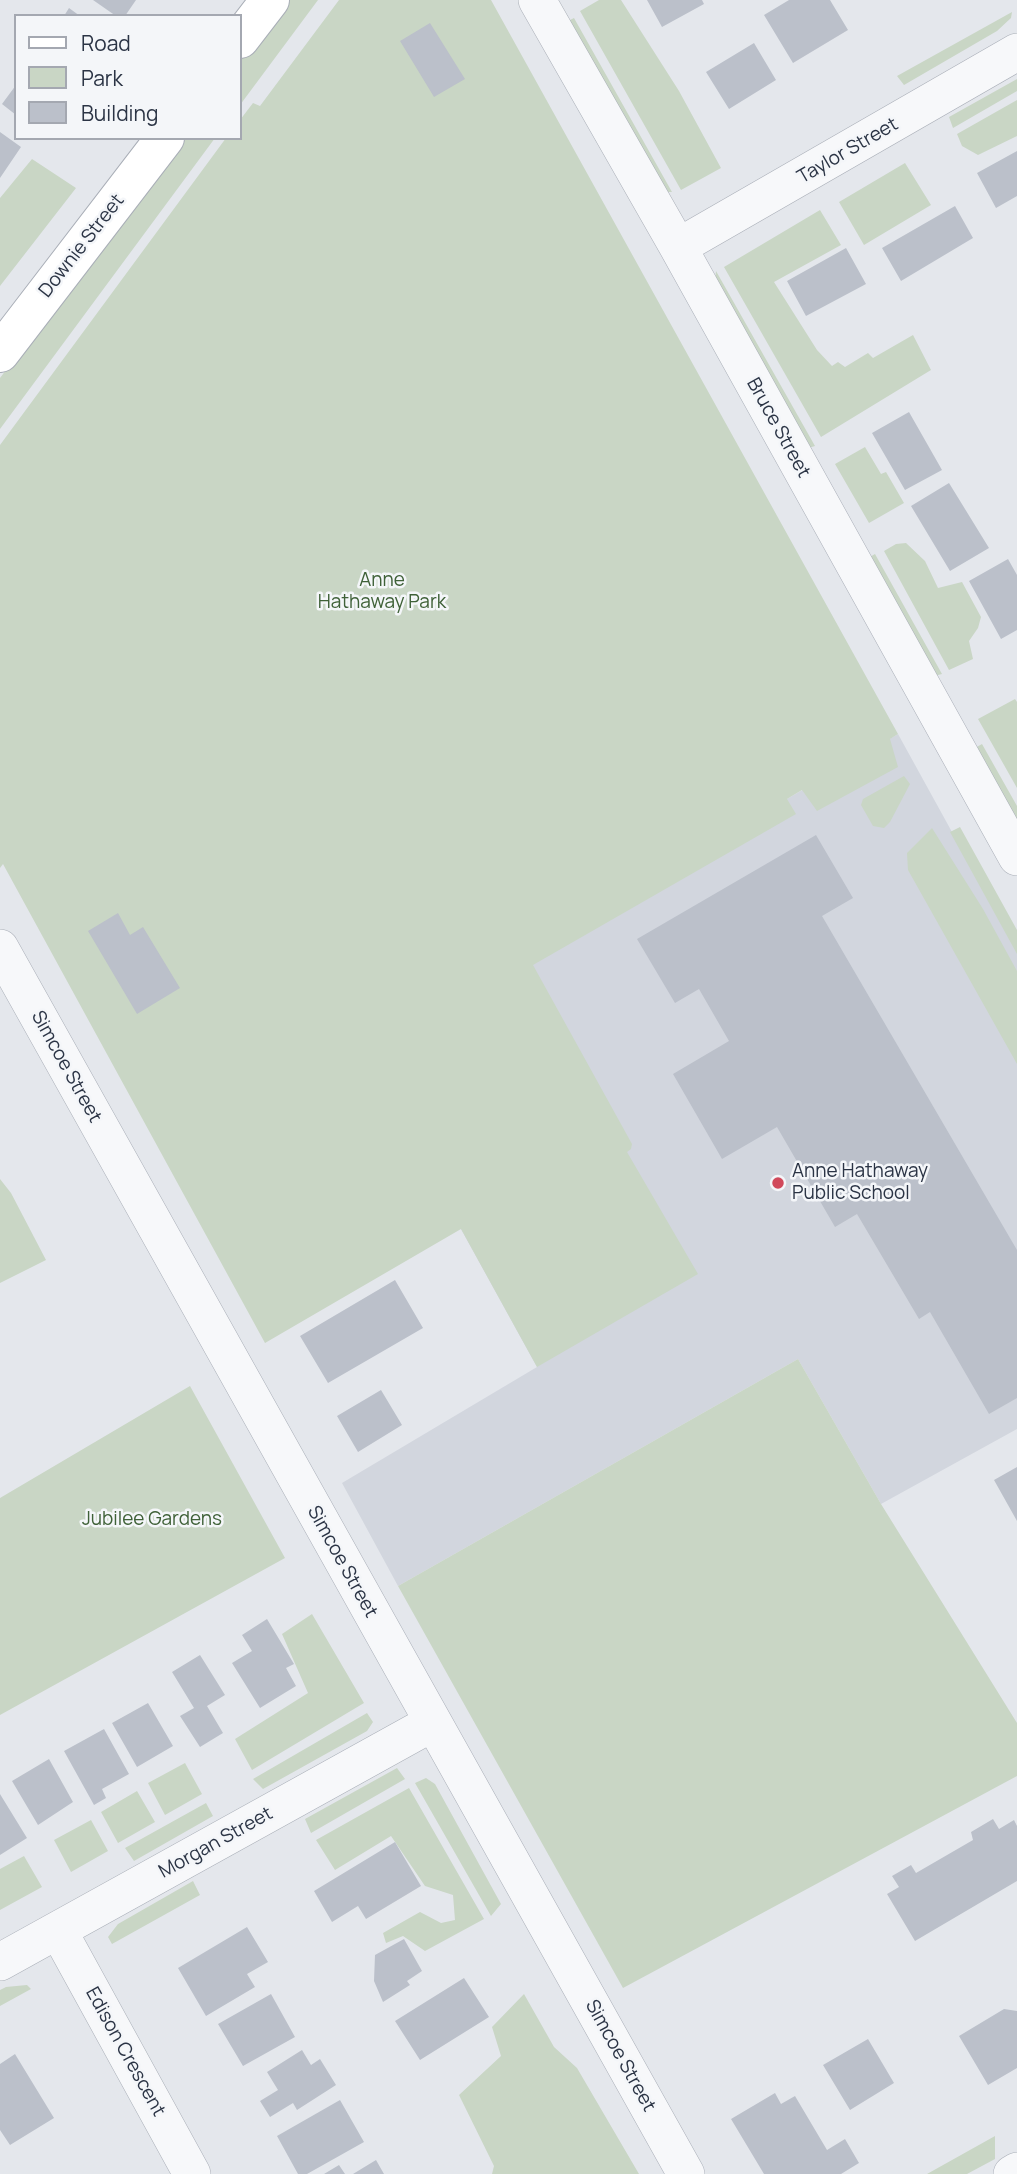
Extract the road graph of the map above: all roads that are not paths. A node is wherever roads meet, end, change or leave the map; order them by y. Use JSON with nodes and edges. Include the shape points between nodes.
{"nodes":[{"id":1,"x":270,"y":0,"type":"edge"},
{"id":2,"x":537,"y":0,"type":"edge"},
{"id":3,"x":242,"y":36,"type":"edge"},
{"id":4,"x":1017,"y":52,"type":"edge"},
{"id":5,"x":163,"y":140,"type":"edge"},
{"id":6,"x":678,"y":247,"type":"junction"},
{"id":7,"x":0,"y":353,"type":"edge"},
{"id":8,"x":1017,"y":857,"type":"edge"},
{"id":9,"x":0,"y":948,"type":"edge"},
{"id":10,"x":432,"y":1723,"type":"junction"},
{"id":11,"x":58,"y":1930,"type":"junction"},
{"id":12,"x":0,"y":1962,"type":"edge"},
{"id":13,"x":192,"y":2174,"type":"edge"},
{"id":14,"x":686,"y":2174,"type":"edge"}],
"edges":[{"from":1,"to":3,"type":"main road"},
{"from":2,"to":6,"type":"street","name":"Bruce Street"},
{"from":4,"to":6,"type":"street","name":"Taylor Street"},
{"from":5,"to":7,"type":"main road","name":"Downie Street"},
{"from":6,"to":8,"type":"street","name":"Bruce Street"},
{"from":9,"to":10,"type":"street","name":"Simcoe Street"},
{"from":10,"to":11,"type":"street","name":"Morgan Street"},
{"from":10,"to":14,"type":"street","name":"Simcoe Street"},
{"from":11,"to":12,"type":"street","name":"Morgan Street"},
{"from":11,"to":13,"type":"street","name":"Edison Crescent"}]}
